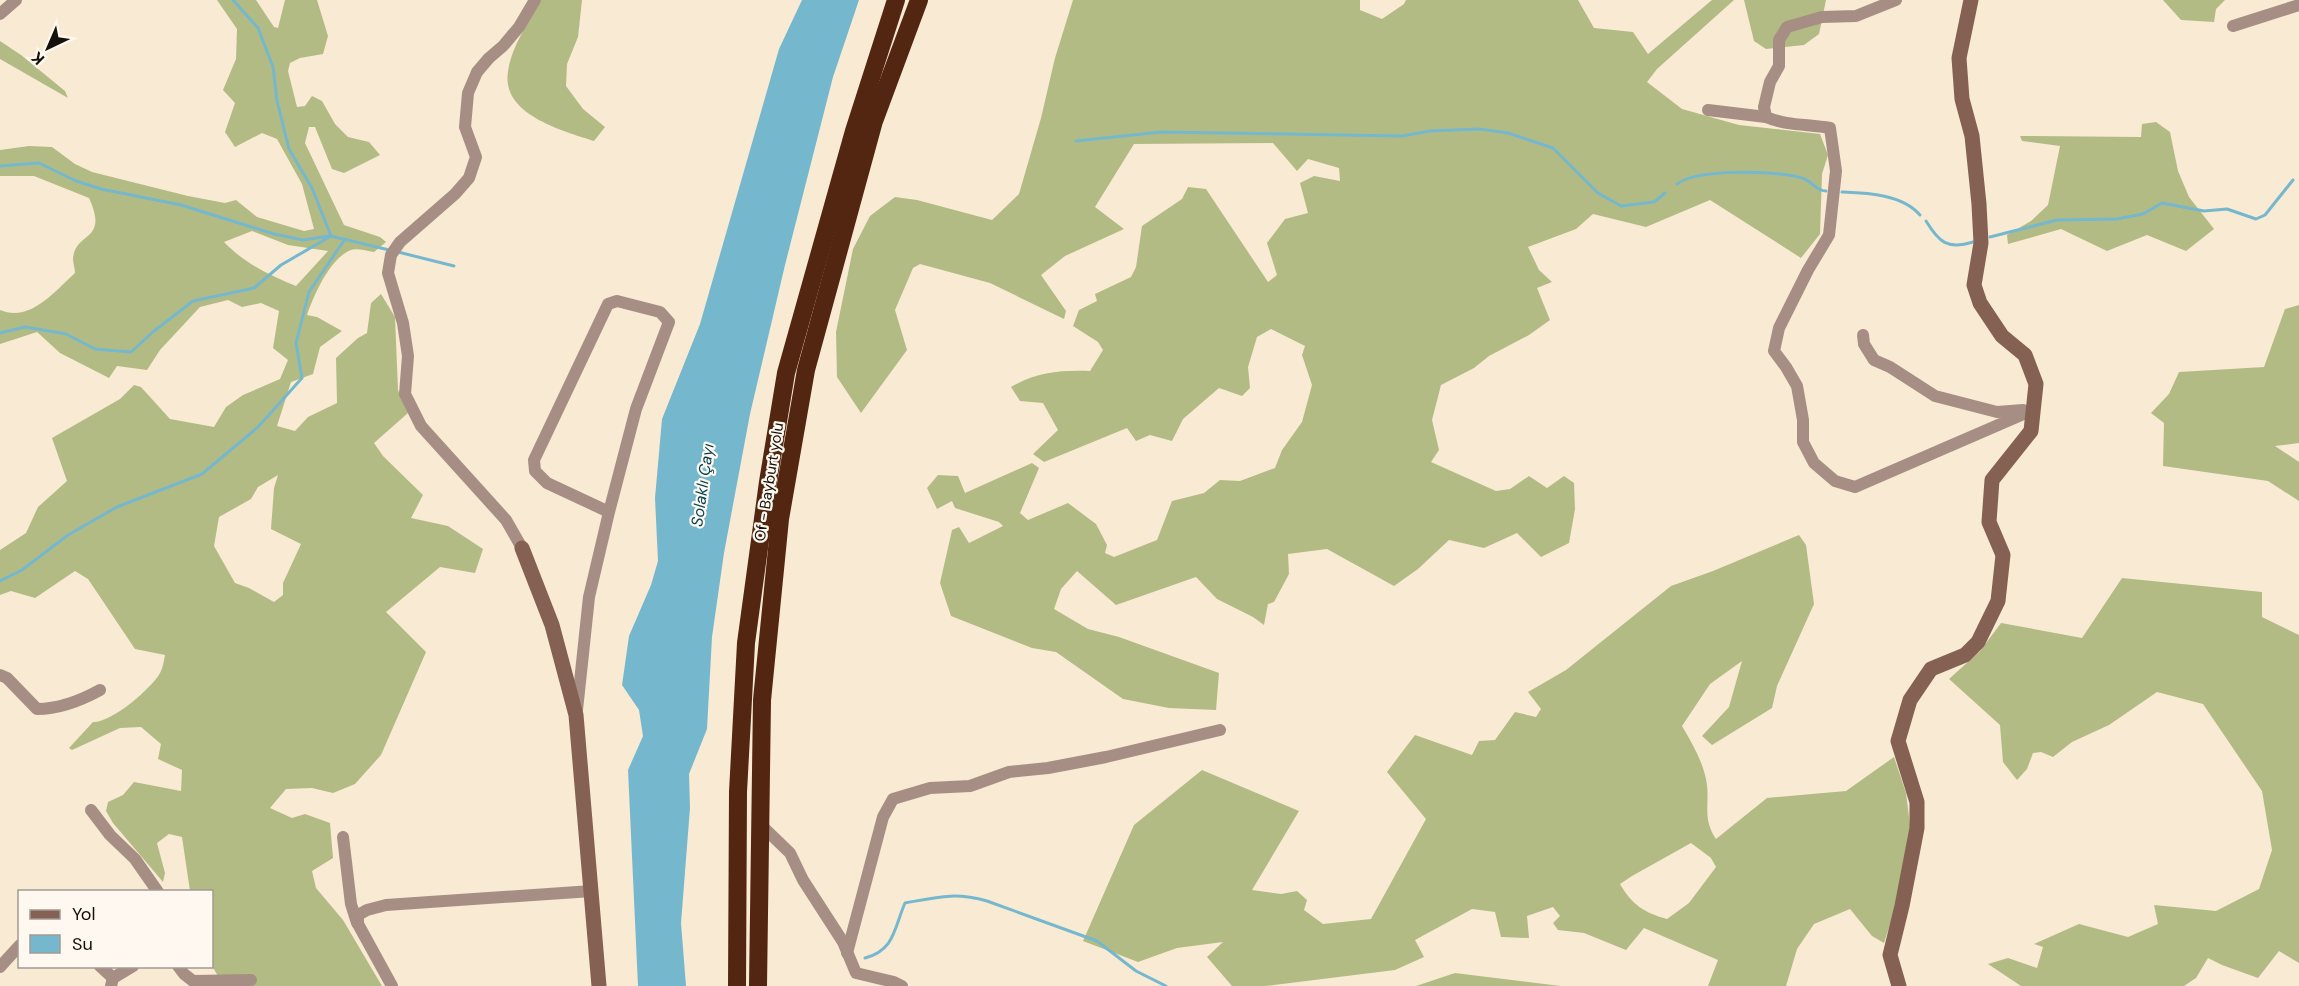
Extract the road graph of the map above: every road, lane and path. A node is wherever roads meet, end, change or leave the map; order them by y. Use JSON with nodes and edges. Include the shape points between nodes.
{"nodes":[{"id":1,"x":16,"y":0,"type":"edge"},
{"id":2,"x":535,"y":0,"type":"edge"},
{"id":3,"x":896,"y":0,"type":"edge"},
{"id":4,"x":919,"y":0,"type":"edge"},
{"id":5,"x":1896,"y":0,"type":"edge"},
{"id":6,"x":1971,"y":0,"type":"edge"},
{"id":7,"x":2299,"y":5,"type":"edge"},
{"id":8,"x":0,"y":14,"type":"edge"},
{"id":9,"x":2233,"y":26,"type":"dead end"},
{"id":10,"x":1708,"y":110,"type":"dead end"},
{"id":11,"x":1766,"y":117,"type":"junction"},
{"id":12,"x":1863,"y":335,"type":"dead end"},
{"id":13,"x":2033,"y":410,"type":"junction"},
{"id":14,"x":609,"y":512,"type":"junction"},
{"id":15,"x":522,"y":548,"type":"joint"},
{"id":16,"x":0,"y":675,"type":"edge"},
{"id":17,"x":100,"y":690,"type":"dead end"},
{"id":18,"x":576,"y":714,"type":"junction"},
{"id":19,"x":1220,"y":730,"type":"dead end"},
{"id":20,"x":91,"y":810,"type":"dead end"},
{"id":21,"x":760,"y":824,"type":"junction"},
{"id":22,"x":343,"y":837,"type":"dead end"},
{"id":23,"x":157,"y":890,"type":"edge"},
{"id":24,"x":592,"y":891,"type":"junction"},
{"id":25,"x":358,"y":924,"type":"junction"},
{"id":26,"x":18,"y":947,"type":"edge"},
{"id":27,"x":847,"y":953,"type":"junction"},
{"id":28,"x":0,"y":967,"type":"edge"},
{"id":29,"x":102,"y":968,"type":"edge"},
{"id":30,"x":130,"y":968,"type":"edge"},
{"id":31,"x":180,"y":968,"type":"edge"},
{"id":32,"x":251,"y":981,"type":"dead end"},
{"id":33,"x":112,"y":982,"type":"edge"},
{"id":34,"x":392,"y":986,"type":"edge"},
{"id":35,"x":598,"y":986,"type":"edge"},
{"id":36,"x":737,"y":986,"type":"edge"},
{"id":37,"x":758,"y":986,"type":"edge"},
{"id":38,"x":902,"y":986,"type":"edge"},
{"id":39,"x":1899,"y":986,"type":"edge"}],
"edges":[{"from":1,"to":8,"type":"street"},
{"from":2,"to":15,"type":"street","via":[[519,27],[477,72],[468,93],[465,128],[477,157],[469,178],[400,242],[391,255],[388,273],[408,356],[405,394],[421,426],[506,519]]},
{"from":3,"to":36,"type":"highway","name":"Of - Bayburt yolu","via":[[854,131],[786,373],[768,482],[746,642],[738,792]]},
{"from":4,"to":21,"type":"highway","name":"Of - Bayburt yolu","via":[[874,121],[806,370],[780,519],[762,700]]},
{"from":5,"to":11,"type":"street","via":[[1856,16],[1822,18],[1787,27],[1779,40],[1779,66],[1770,82],[1764,107]]},
{"from":6,"to":13,"type":"street","via":[[1959,58],[1979,204],[1981,243],[1974,285],[1980,303],[2002,336],[2025,355],[2036,384]]},
{"from":7,"to":9,"type":"street"},
{"from":10,"to":11,"type":"street"},
{"from":11,"to":13,"type":"street","via":[[1782,124],[1830,128],[1836,171],[1829,235],[1779,328],[1774,351],[1797,386],[1803,442],[1814,463],[1835,481],[1855,487]]},
{"from":12,"to":13,"type":"street","via":[[1864,345],[1874,360],[1935,396],[1997,412]]},
{"from":13,"to":39,"type":"street","via":[[2031,431],[1992,480],[1989,522],[2003,555],[1998,601],[1978,642],[1965,654],[1931,669],[1910,700],[1898,741],[1917,802],[1917,828],[1890,955]]},
{"from":14,"to":14,"type":"street","via":[[636,409],[669,322],[660,312],[617,301],[608,304],[534,460],[536,471],[547,483]]},
{"from":14,"to":18,"type":"street","via":[[590,597]]},
{"from":15,"to":18,"type":"street","via":[[552,625]]},
{"from":16,"to":17,"type":"street","via":[[37,709],[79,701]]},
{"from":18,"to":24,"type":"street"},
{"from":19,"to":27,"type":"street","via":[[1106,757],[1009,771],[970,786],[930,788],[893,799],[884,817]]},
{"from":20,"to":23,"type":"street"},
{"from":21,"to":27,"type":"street","via":[[790,853]]},
{"from":21,"to":37,"type":"highway","name":"Of - Bayburt yolu"},
{"from":22,"to":25,"type":"street","via":[[351,904]]},
{"from":24,"to":25,"type":"street","via":[[386,905],[358,915]]},
{"from":24,"to":35,"type":"street"},
{"from":25,"to":34,"type":"street"},
{"from":26,"to":28,"type":"street"},
{"from":27,"to":38,"type":"street","via":[[856,973]]},
{"from":29,"to":33,"type":"street"},
{"from":30,"to":33,"type":"street"},
{"from":31,"to":32,"type":"street","via":[[193,981]]}]}
